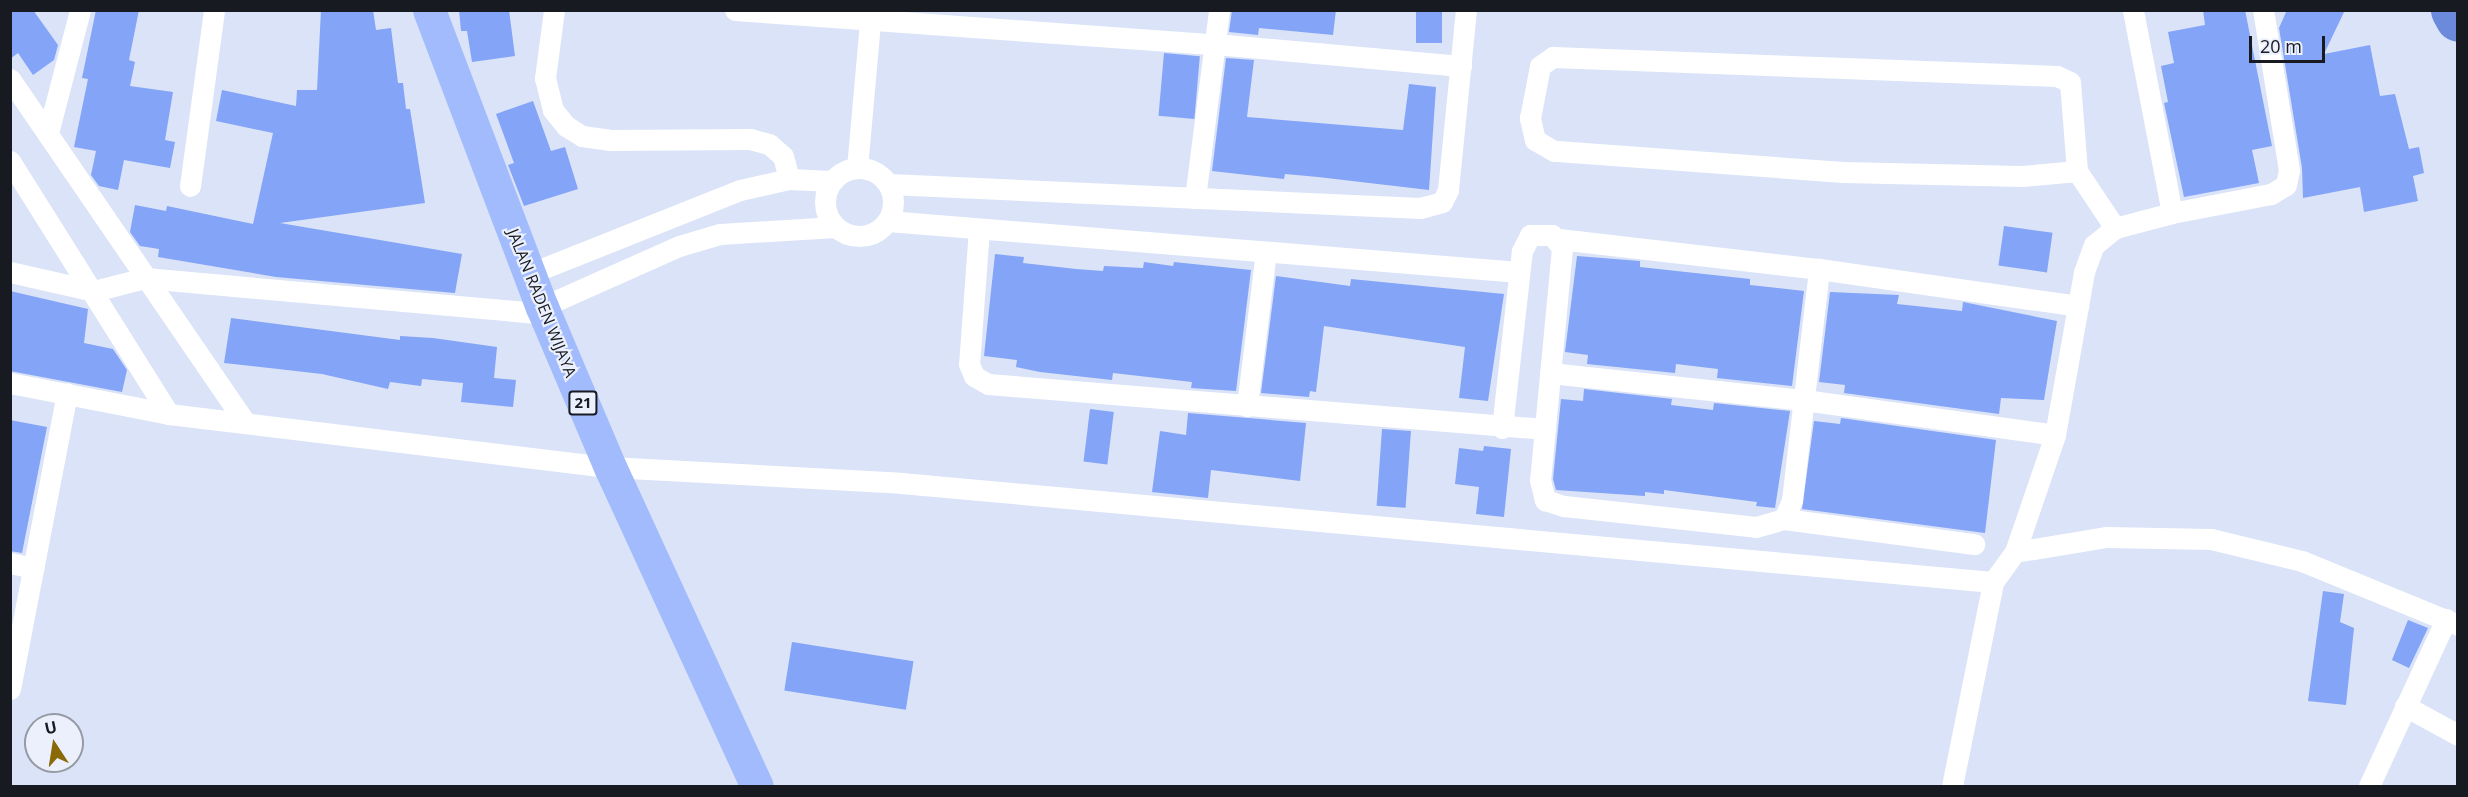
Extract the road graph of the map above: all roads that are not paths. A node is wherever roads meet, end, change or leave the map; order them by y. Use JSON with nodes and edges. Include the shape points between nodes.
{"nodes":[{"id":1,"x":80,"y":10,"type":"edge"},
{"id":2,"x":214,"y":10,"type":"edge"},
{"id":3,"x":429,"y":10,"type":"edge"},
{"id":4,"x":554,"y":10,"type":"edge"},
{"id":5,"x":735,"y":10,"type":"edge"},
{"id":6,"x":1219,"y":10,"type":"edge"},
{"id":7,"x":1466,"y":10,"type":"edge"},
{"id":8,"x":2133,"y":10,"type":"edge"},
{"id":9,"x":2263,"y":10,"type":"edge"},
{"id":10,"x":871,"y":16,"type":"edge"},
{"id":11,"x":1215,"y":44,"type":"junction"},
{"id":12,"x":1461,"y":66,"type":"junction"},
{"id":13,"x":10,"y":80,"type":"edge"},
{"id":14,"x":48,"y":133,"type":"junction"},
{"id":15,"x":10,"y":161,"type":"edge"},
{"id":16,"x":857,"y":168,"type":"junction"},
{"id":17,"x":2077,"y":171,"type":"junction"},
{"id":18,"x":789,"y":178,"type":"junction"},
{"id":19,"x":831,"y":181,"type":"junction"},
{"id":20,"x":889,"y":184,"type":"junction"},
{"id":21,"x":190,"y":186,"type":"dead end"},
{"id":22,"x":1195,"y":198,"type":"junction"},
{"id":23,"x":2172,"y":213,"type":"junction"},
{"id":24,"x":670,"y":220,"type":"junction"},
{"id":25,"x":888,"y":221,"type":"junction"},
{"id":26,"x":835,"y":227,"type":"junction"},
{"id":27,"x":2115,"y":228,"type":"junction"},
{"id":28,"x":979,"y":230,"type":"junction"},
{"id":29,"x":1559,"y":239,"type":"junction"},
{"id":30,"x":679,"y":246,"type":"junction"},
{"id":31,"x":1266,"y":252,"type":"junction"},
{"id":32,"x":1819,"y":270,"type":"junction"},
{"id":33,"x":10,"y":272,"type":"edge"},
{"id":34,"x":1519,"y":273,"type":"junction"},
{"id":35,"x":529,"y":274,"type":"junction"},
{"id":36,"x":145,"y":278,"type":"junction"},
{"id":37,"x":94,"y":291,"type":"junction"},
{"id":38,"x":2078,"y":306,"type":"junction"},
{"id":39,"x":543,"y":310,"type":"junction"},
{"id":40,"x":1550,"y":373,"type":"junction"},
{"id":41,"x":10,"y":383,"type":"edge"},
{"id":42,"x":67,"y":393,"type":"junction"},
{"id":43,"x":1804,"y":400,"type":"junction"},
{"id":44,"x":1247,"y":406,"type":"junction"},
{"id":45,"x":169,"y":414,"type":"junction"},
{"id":46,"x":244,"y":421,"type":"junction"},
{"id":47,"x":1502,"y":428,"type":"junction"},
{"id":48,"x":1545,"y":429,"type":"junction"},
{"id":49,"x":2055,"y":435,"type":"junction"},
{"id":50,"x":610,"y":466,"type":"junction"},
{"id":51,"x":1784,"y":519,"type":"junction"},
{"id":52,"x":1974,"y":544,"type":"dead end"},
{"id":53,"x":2015,"y":552,"type":"junction"},
{"id":54,"x":10,"y":563,"type":"edge"},
{"id":55,"x":33,"y":568,"type":"junction"},
{"id":56,"x":1993,"y":582,"type":"junction"},
{"id":57,"x":2452,"y":622,"type":"edge"},
{"id":58,"x":10,"y":689,"type":"edge"},
{"id":59,"x":2405,"y":706,"type":"junction"},
{"id":60,"x":2457,"y":735,"type":"edge"},
{"id":61,"x":757,"y":786,"type":"edge"},
{"id":62,"x":1952,"y":786,"type":"edge"},
{"id":63,"x":2369,"y":786,"type":"edge"}],
"edges":[{"from":1,"to":14,"type":"street"},
{"from":2,"to":21,"type":"street"},
{"from":3,"to":35,"type":"highway","name":"JALAN RADEN WIJAYA","number":"21"},
{"from":4,"to":18,"type":"street","via":[[545,78],[553,110],[566,126],[582,136],[609,140],[750,139],[769,144],[783,156]]},
{"from":5,"to":10,"type":"street"},
{"from":6,"to":11,"type":"street"},
{"from":7,"to":12,"type":"street"},
{"from":8,"to":23,"type":"street"},
{"from":9,"to":23,"type":"street","via":[[2289,170],[2286,185],[2271,194]]},
{"from":10,"to":11,"type":"street"},
{"from":10,"to":16,"type":"street"},
{"from":11,"to":12,"type":"street"},
{"from":11,"to":22,"type":"street"},
{"from":12,"to":22,"type":"street","via":[[1448,190],[1442,202],[1420,208]]},
{"from":13,"to":14,"type":"street"},
{"from":14,"to":36,"type":"street"},
{"from":15,"to":37,"type":"street"},
{"from":16,"to":19,"type":"street","via":[[843,171]]},
{"from":16,"to":20,"type":"street","via":[[875,171]]},
{"from":17,"to":17,"type":"street","via":[[2070,82],[2057,76],[1553,57],[1540,66],[1530,118],[1535,140],[1554,152],[1843,172],[2022,176]]},
{"from":17,"to":27,"type":"street"},
{"from":18,"to":19,"type":"street"},
{"from":18,"to":24,"type":"street","via":[[740,190]]},
{"from":19,"to":26,"type":"street","via":[[824,205]]},
{"from":20,"to":22,"type":"street"},
{"from":20,"to":25,"type":"street","via":[[893,203]]},
{"from":23,"to":27,"type":"street"},
{"from":24,"to":30,"type":"street"},
{"from":24,"to":35,"type":"street"},
{"from":25,"to":26,"type":"street","via":[[872,234],[862,236],[843,233]]},
{"from":25,"to":28,"type":"street"},
{"from":26,"to":30,"type":"street","via":[[720,234]]},
{"from":27,"to":38,"type":"street","via":[[2094,245]]},
{"from":28,"to":31,"type":"street"},
{"from":28,"to":44,"type":"street","via":[[969,364],[974,376],[987,384]]},
{"from":29,"to":32,"type":"street"},
{"from":29,"to":34,"type":"street","via":[[1541,232],[1530,236],[1522,251]]},
{"from":29,"to":40,"type":"street","via":[[1562,248]]},
{"from":30,"to":39,"type":"street"},
{"from":31,"to":34,"type":"street"},
{"from":31,"to":44,"type":"street"},
{"from":32,"to":38,"type":"street"},
{"from":32,"to":43,"type":"street"},
{"from":33,"to":37,"type":"street"},
{"from":34,"to":47,"type":"street"},
{"from":35,"to":39,"type":"highway","name":"JALAN RADEN WIJAYA","number":"21"},
{"from":36,"to":37,"type":"street"},
{"from":36,"to":39,"type":"street"},
{"from":36,"to":46,"type":"street"},
{"from":37,"to":45,"type":"street"},
{"from":38,"to":49,"type":"street"},
{"from":39,"to":50,"type":"highway","name":"JALAN RADEN WIJAYA","number":"21"},
{"from":40,"to":43,"type":"street"},
{"from":40,"to":48,"type":"street"},
{"from":41,"to":42,"type":"street"},
{"from":42,"to":45,"type":"street"},
{"from":42,"to":55,"type":"street"},
{"from":43,"to":49,"type":"street"},
{"from":43,"to":51,"type":"street","via":[[1792,500]]},
{"from":44,"to":47,"type":"street"},
{"from":45,"to":46,"type":"street"},
{"from":46,"to":50,"type":"street"},
{"from":47,"to":48,"type":"street"},
{"from":48,"to":51,"type":"street","via":[[1540,480],[1545,500],[1564,506],[1756,527]]},
{"from":49,"to":53,"type":"street"},
{"from":50,"to":56,"type":"street","via":[[901,483]]},
{"from":50,"to":61,"type":"highway","name":"JALAN RADEN WIJAYA","number":"21"},
{"from":51,"to":52,"type":"street"},
{"from":53,"to":56,"type":"street"},
{"from":53,"to":57,"type":"street","via":[[2107,537],[2211,539],[2302,561]]},
{"from":54,"to":55,"type":"street"},
{"from":55,"to":58,"type":"street"},
{"from":56,"to":62,"type":"street"},
{"from":57,"to":59,"type":"street"},
{"from":59,"to":60,"type":"street"},
{"from":59,"to":63,"type":"street"}]}
